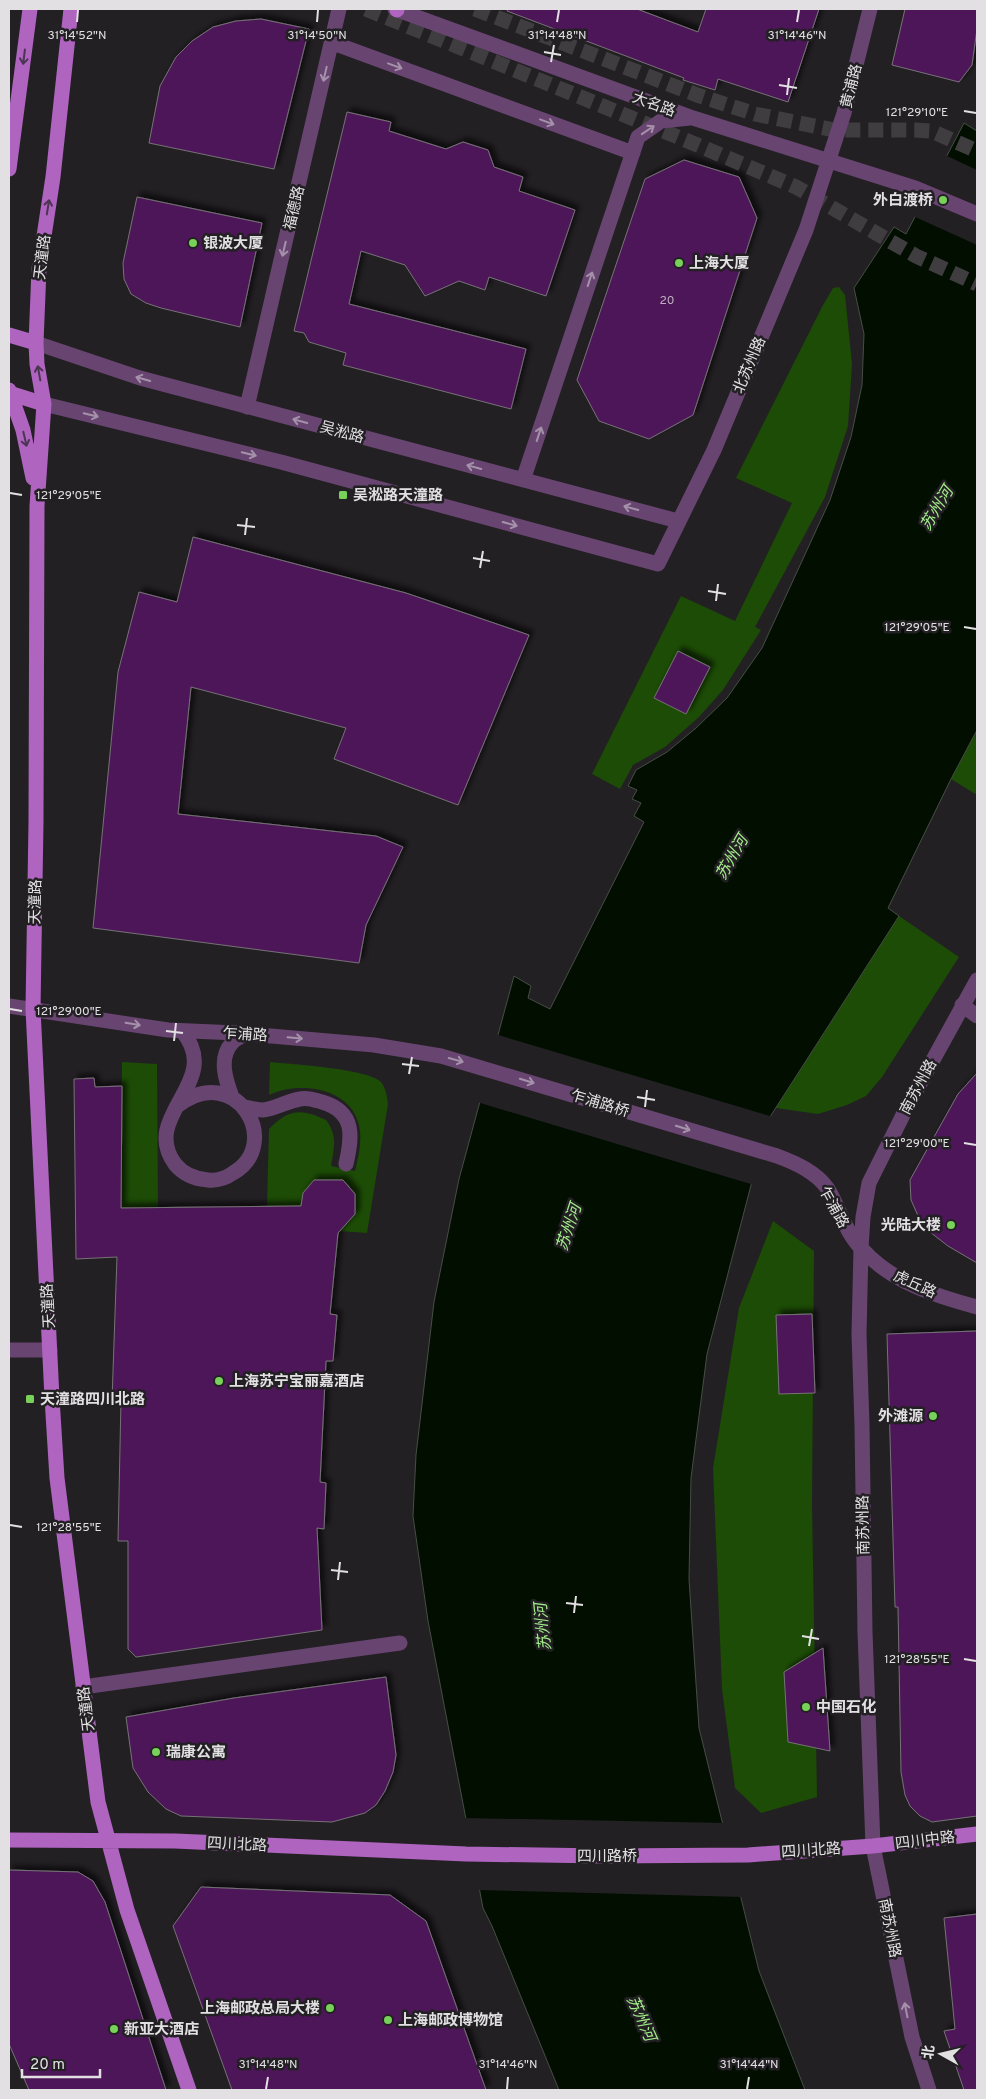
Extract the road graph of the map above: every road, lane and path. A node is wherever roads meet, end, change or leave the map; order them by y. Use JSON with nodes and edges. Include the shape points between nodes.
{"nodes":[{"id":1,"x":30,"y":9,"type":"edge"},
{"id":2,"x":71,"y":9,"type":"edge"},
{"id":3,"x":339,"y":9,"type":"edge"},
{"id":4,"x":396,"y":9,"type":"edge"},
{"id":5,"x":870,"y":9,"type":"edge"},
{"id":6,"x":333,"y":43,"type":"junction"},
{"id":7,"x":692,"y":118,"type":"junction"},
{"id":8,"x":633,"y":154,"type":"junction"},
{"id":9,"x":830,"y":162,"type":"junction"},
{"id":10,"x":9,"y":169,"type":"edge"},
{"id":11,"x":977,"y":214,"type":"edge"},
{"id":12,"x":9,"y":335,"type":"edge"},
{"id":13,"x":36,"y":343,"type":"junction"},
{"id":14,"x":9,"y":392,"type":"edge"},
{"id":15,"x":44,"y":404,"type":"junction"},
{"id":16,"x":247,"y":407,"type":"junction"},
{"id":17,"x":523,"y":480,"type":"junction"},
{"id":18,"x":37,"y":506,"type":"junction"},
{"id":19,"x":678,"y":521,"type":"junction"},
{"id":20,"x":977,"y":980,"type":"edge"},
{"id":21,"x":962,"y":1005,"type":"junction"},
{"id":22,"x":9,"y":1006,"type":"edge"},
{"id":23,"x":33,"y":1009,"type":"junction"},
{"id":24,"x":977,"y":1016,"type":"edge"},
{"id":25,"x":182,"y":1031,"type":"junction"},
{"id":26,"x":246,"y":1034,"type":"junction"},
{"id":27,"x":480,"y":1067,"type":"joint"},
{"id":28,"x":238,"y":1102,"type":"junction"},
{"id":29,"x":287,"y":1102,"type":"junction"},
{"id":30,"x":176,"y":1107,"type":"junction"},
{"id":31,"x":254,"y":1141,"type":"junction"},
{"id":32,"x":778,"y":1156,"type":"joint"},
{"id":33,"x":346,"y":1164,"type":"dead end"},
{"id":34,"x":860,"y":1248,"type":"junction"},
{"id":35,"x":977,"y":1307,"type":"edge"},
{"id":36,"x":9,"y":1350,"type":"edge"},
{"id":37,"x":50,"y":1350,"type":"junction"},
{"id":38,"x":400,"y":1642,"type":"dead end"},
{"id":39,"x":83,"y":1687,"type":"junction"},
{"id":40,"x":977,"y":1834,"type":"edge"},
{"id":41,"x":9,"y":1840,"type":"edge"},
{"id":42,"x":108,"y":1841,"type":"junction"},
{"id":43,"x":873,"y":1846,"type":"junction"},
{"id":44,"x":466,"y":1854,"type":"joint"},
{"id":45,"x":748,"y":1855,"type":"joint"},
{"id":46,"x":189,"y":2090,"type":"edge"},
{"id":47,"x":929,"y":2090,"type":"edge"}],
"edges":[{"from":1,"to":10,"type":"main road","one_way":true},
{"from":13,"to":2,"type":"main road","name":"天潼路","one_way":true,"via":[[39,269],[53,178]]},
{"from":3,"to":6,"type":"street","name":"福德路"},
{"from":4,"to":7,"type":"street","name":"大名路"},
{"from":5,"to":9,"type":"street","name":"黄浦路"},
{"from":6,"to":8,"type":"street","one_way":true},
{"from":6,"to":16,"type":"street","name":"福德路","one_way":true},
{"from":8,"to":7,"type":"street","one_way":true,"via":[[638,137],[661,122]]},
{"from":7,"to":9,"type":"street","name":"大名路"},
{"from":17,"to":8,"type":"street","one_way":true},
{"from":9,"to":11,"type":"street","name":"大名路","via":[[915,188]]},
{"from":9,"to":19,"type":"street","name":"北苏州路","via":[[806,230],[714,450]]},
{"from":12,"to":13,"type":"main road","name":"吴淞路"},
{"from":15,"to":13,"type":"main road","name":"天潼路","one_way":true},
{"from":16,"to":13,"type":"street","name":"吴淞路","one_way":true,"via":[[140,378]]},
{"from":14,"to":15,"type":"main road"},
{"from":14,"to":18,"type":"main road","name":"天潼路","one_way":true,"via":[[23,430]]},
{"from":15,"to":18,"type":"main road","name":"天潼路"},
{"from":15,"to":19,"type":"street","name":"北苏州路","one_way":true,"via":[[281,462],[658,564]]},
{"from":17,"to":16,"type":"street","name":"吴淞路","one_way":true},
{"from":19,"to":17,"type":"street","name":"吴淞路","one_way":true},
{"from":18,"to":23,"type":"main road","name":"天潼路"},
{"from":20,"to":21,"type":"street","name":"南苏州路"},
{"from":21,"to":24,"type":"street"},
{"from":21,"to":34,"type":"street","name":"南苏州路","via":[[869,1183]]},
{"from":22,"to":23,"type":"street","name":"乍浦路"},
{"from":23,"to":25,"type":"street","name":"乍浦路","one_way":true},
{"from":23,"to":37,"type":"main road","name":"天潼路"},
{"from":25,"to":26,"type":"street","name":"乍浦路"},
{"from":25,"to":30,"type":"street","via":[[191,1041],[194,1056],[188,1089]]},
{"from":26,"to":27,"type":"street","name":"乍浦路","one_way":true,"via":[[374,1045],[441,1056]]},
{"from":26,"to":28,"type":"street","via":[[231,1043],[224,1062],[226,1082]]},
{"from":27,"to":32,"type":"street","name":"乍浦路桥","one_way":true},
{"from":28,"to":29,"type":"street","via":[[263,1110]]},
{"from":28,"to":30,"type":"street","via":[[218,1092],[202,1092]]},
{"from":28,"to":31,"type":"street","via":[[251,1119]]},
{"from":29,"to":31,"type":"street","via":[[263,1122]]},
{"from":29,"to":33,"type":"street","via":[[315,1099],[333,1105],[343,1113],[349,1124],[351,1140]]},
{"from":30,"to":31,"type":"street","via":[[168,1120],[168,1150],[186,1174],[213,1181],[226,1178],[248,1160]]},
{"from":32,"to":34,"type":"street","name":"乍浦路","via":[[799,1164],[827,1189]]},
{"from":34,"to":35,"type":"street","name":"虎丘路","via":[[897,1278],[938,1296]]},
{"from":34,"to":43,"type":"street","name":"南苏州路","via":[[864,1632]]},
{"from":36,"to":37,"type":"street"},
{"from":37,"to":39,"type":"main road","name":"天潼路","via":[[57,1478]]},
{"from":38,"to":39,"type":"street"},
{"from":39,"to":42,"type":"main road","name":"天潼路","via":[[94,1775]]},
{"from":40,"to":43,"type":"main road","name":"四川中路"},
{"from":41,"to":42,"type":"main road","name":"四川北路"},
{"from":42,"to":44,"type":"main road","name":"四川北路"},
{"from":42,"to":46,"type":"main road","name":"天潼路","via":[[127,1910]]},
{"from":43,"to":45,"type":"main road","name":"四川北路"},
{"from":47,"to":43,"type":"street","name":"南苏州路","one_way":true,"via":[[912,2037]]},
{"from":44,"to":45,"type":"main road","name":"四川路桥"}]}
